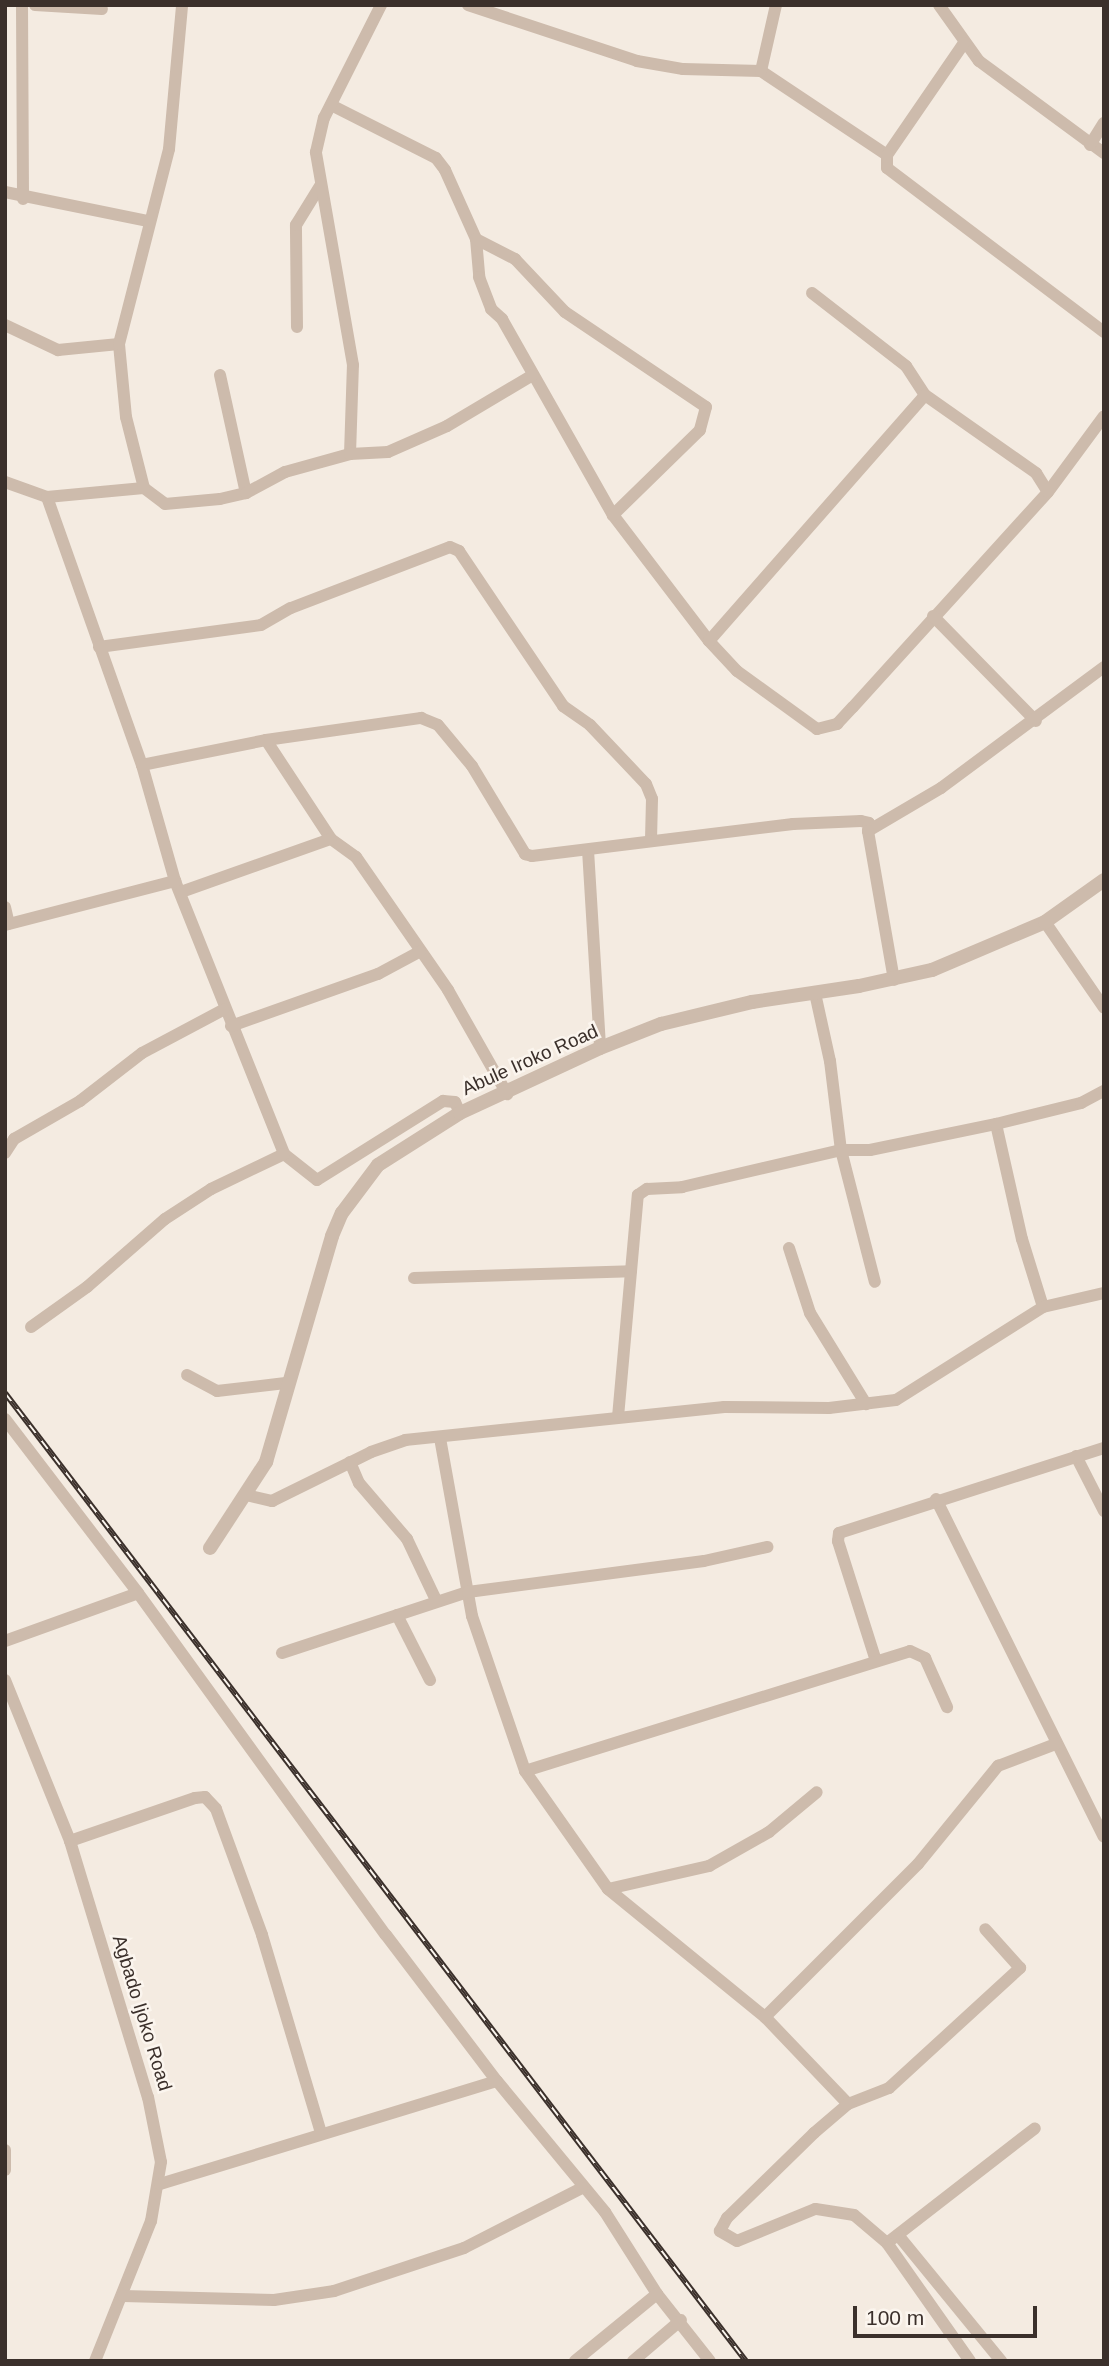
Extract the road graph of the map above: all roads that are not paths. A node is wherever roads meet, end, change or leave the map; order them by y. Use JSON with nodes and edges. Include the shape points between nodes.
{"nodes":[{"id":1,"x":22,"y":5,"type":"edge"},
{"id":2,"x":35,"y":5,"type":"edge"},
{"id":3,"x":183,"y":5,"type":"edge"},
{"id":4,"x":381,"y":5,"type":"edge"},
{"id":5,"x":468,"y":5,"type":"edge"},
{"id":6,"x":776,"y":5,"type":"edge"},
{"id":7,"x":939,"y":5,"type":"edge"},
{"id":8,"x":103,"y":9,"type":"dead end"},
{"id":9,"x":964,"y":43,"type":"junction"},
{"id":10,"x":761,"y":71,"type":"junction"},
{"id":11,"x":333,"y":106,"type":"junction"},
{"id":12,"x":1104,"y":123,"type":"edge"},
{"id":13,"x":1090,"y":145,"type":"junction"},
{"id":14,"x":1104,"y":153,"type":"edge"},
{"id":15,"x":887,"y":155,"type":"junction"},
{"id":16,"x":320,"y":186,"type":"junction"},
{"id":17,"x":5,"y":192,"type":"edge"},
{"id":18,"x":23,"y":199,"type":"junction"},
{"id":19,"x":147,"y":221,"type":"junction"},
{"id":20,"x":476,"y":239,"type":"junction"},
{"id":21,"x":812,"y":293,"type":"dead end"},
{"id":22,"x":5,"y":325,"type":"edge"},
{"id":23,"x":297,"y":327,"type":"dead end"},
{"id":24,"x":1104,"y":332,"type":"edge"},
{"id":25,"x":119,"y":344,"type":"junction"},
{"id":26,"x":220,"y":375,"type":"dead end"},
{"id":27,"x":533,"y":375,"type":"junction"},
{"id":28,"x":925,"y":395,"type":"junction"},
{"id":29,"x":1104,"y":415,"type":"edge"},
{"id":30,"x":350,"y":454,"type":"junction"},
{"id":31,"x":5,"y":482,"type":"edge"},
{"id":32,"x":144,"y":488,"type":"junction"},
{"id":33,"x":1048,"y":492,"type":"junction"},
{"id":34,"x":246,"y":493,"type":"junction"},
{"id":35,"x":47,"y":497,"type":"junction"},
{"id":36,"x":613,"y":514,"type":"junction"},
{"id":37,"x":933,"y":616,"type":"junction"},
{"id":38,"x":709,"y":641,"type":"junction"},
{"id":39,"x":99,"y":647,"type":"junction"},
{"id":40,"x":1104,"y":667,"type":"edge"},
{"id":41,"x":1036,"y":720,"type":"junction"},
{"id":42,"x":267,"y":740,"type":"junction"},
{"id":43,"x":142,"y":765,"type":"junction"},
{"id":44,"x":868,"y":831,"type":"junction"},
{"id":45,"x":331,"y":839,"type":"junction"},
{"id":46,"x":651,"y":839,"type":"junction"},
{"id":47,"x":588,"y":850,"type":"junction"},
{"id":48,"x":1104,"y":880,"type":"edge"},
{"id":49,"x":178,"y":886,"type":"junction"},
{"id":50,"x":5,"y":907,"type":"edge"},
{"id":51,"x":1045,"y":922,"type":"junction"},
{"id":52,"x":7,"y":925,"type":"edge"},
{"id":53,"x":419,"y":952,"type":"junction"},
{"id":54,"x":894,"y":980,"type":"junction"},
{"id":55,"x":815,"y":993,"type":"junction"},
{"id":56,"x":1104,"y":1009,"type":"edge"},
{"id":57,"x":223,"y":1010,"type":"junction"},
{"id":58,"x":231,"y":1026,"type":"junction"},
{"id":59,"x":600,"y":1048,"type":"junction"},
{"id":60,"x":1104,"y":1091,"type":"edge"},
{"id":61,"x":507,"y":1094,"type":"junction"},
{"id":62,"x":460,"y":1113,"type":"junction"},
{"id":63,"x":996,"y":1124,"type":"junction"},
{"id":64,"x":10,"y":1136,"type":"edge"},
{"id":65,"x":841,"y":1150,"type":"junction"},
{"id":66,"x":5,"y":1153,"type":"edge"},
{"id":67,"x":284,"y":1154,"type":"junction"},
{"id":68,"x":789,"y":1248,"type":"dead end"},
{"id":69,"x":631,"y":1271,"type":"junction"},
{"id":70,"x":414,"y":1278,"type":"dead end"},
{"id":71,"x":875,"y":1282,"type":"dead end"},
{"id":72,"x":1104,"y":1293,"type":"edge"},
{"id":73,"x":1043,"y":1307,"type":"junction"},
{"id":74,"x":32,"y":1327,"type":"dead end"},
{"id":75,"x":187,"y":1375,"type":"dead end"},
{"id":76,"x":286,"y":1383,"type":"junction"},
{"id":77,"x":866,"y":1404,"type":"junction"},
{"id":78,"x":618,"y":1416,"type":"junction"},
{"id":79,"x":5,"y":1419,"type":"edge"},
{"id":80,"x":440,"y":1438,"type":"junction"},
{"id":81,"x":1104,"y":1448,"type":"edge"},
{"id":82,"x":1076,"y":1456,"type":"junction"},
{"id":83,"x":350,"y":1462,"type":"junction"},
{"id":84,"x":246,"y":1495,"type":"junction"},
{"id":85,"x":936,"y":1499,"type":"junction"},
{"id":86,"x":1104,"y":1511,"type":"edge"},
{"id":87,"x":767,"y":1547,"type":"dead end"},
{"id":88,"x":211,"y":1548,"type":"dead end"},
{"id":89,"x":468,"y":1592,"type":"junction"},
{"id":90,"x":138,"y":1593,"type":"junction"},
{"id":91,"x":436,"y":1600,"type":"junction"},
{"id":92,"x":397,"y":1615,"type":"junction"},
{"id":93,"x":5,"y":1641,"type":"edge"},
{"id":94,"x":282,"y":1653,"type":"dead end"},
{"id":95,"x":876,"y":1661,"type":"junction"},
{"id":96,"x":430,"y":1679,"type":"dead end"},
{"id":97,"x":7,"y":1687,"type":"edge"},
{"id":98,"x":947,"y":1707,"type":"dead end"},
{"id":99,"x":1056,"y":1744,"type":"junction"},
{"id":100,"x":525,"y":1771,"type":"junction"},
{"id":101,"x":817,"y":1792,"type":"dead end"},
{"id":102,"x":1104,"y":1837,"type":"edge"},
{"id":103,"x":70,"y":1841,"type":"junction"},
{"id":104,"x":608,"y":1889,"type":"junction"},
{"id":105,"x":985,"y":1929,"type":"dead end"},
{"id":106,"x":765,"y":2017,"type":"junction"},
{"id":107,"x":497,"y":2081,"type":"junction"},
{"id":108,"x":848,"y":2104,"type":"junction"},
{"id":109,"x":1035,"y":2128,"type":"dead end"},
{"id":110,"x":321,"y":2133,"type":"junction"},
{"id":111,"x":5,"y":2150,"type":"edge"},
{"id":112,"x":5,"y":2170,"type":"edge"},
{"id":113,"x":160,"y":2184,"type":"junction"},
{"id":114,"x":582,"y":2188,"type":"junction"},
{"id":115,"x":898,"y":2235,"type":"junction"},
{"id":116,"x":887,"y":2243,"type":"junction"},
{"id":117,"x":657,"y":2294,"type":"junction"},
{"id":118,"x":122,"y":2296,"type":"junction"},
{"id":119,"x":681,"y":2320,"type":"junction"},
{"id":120,"x":95,"y":2361,"type":"edge"},
{"id":121,"x":575,"y":2361,"type":"edge"},
{"id":122,"x":633,"y":2361,"type":"edge"},
{"id":123,"x":710,"y":2361,"type":"edge"},
{"id":124,"x":970,"y":2361,"type":"edge"},
{"id":125,"x":1001,"y":2361,"type":"edge"}],
"edges":[{"from":1,"to":18,"type":"street"},
{"from":2,"to":8,"type":"street"},
{"from":3,"to":19,"type":"street","via":[[169,149]]},
{"from":4,"to":11,"type":"street"},
{"from":5,"to":10,"type":"street","via":[[637,61],[684,69]]},
{"from":6,"to":10,"type":"street"},
{"from":7,"to":9,"type":"street"},
{"from":9,"to":13,"type":"street","via":[[979,61]]},
{"from":9,"to":15,"type":"street"},
{"from":10,"to":15,"type":"street"},
{"from":11,"to":16,"type":"street","via":[[324,118],[316,152]]},
{"from":11,"to":20,"type":"street","via":[[436,158],[454,186]]},
{"from":12,"to":13,"type":"street"},
{"from":13,"to":14,"type":"street"},
{"from":15,"to":24,"type":"street","via":[[887,168],[894,174]]},
{"from":16,"to":23,"type":"street","via":[[296,225]]},
{"from":16,"to":30,"type":"street","via":[[353,365]]},
{"from":17,"to":18,"type":"street"},
{"from":18,"to":19,"type":"street"},
{"from":19,"to":25,"type":"street"},
{"from":20,"to":27,"type":"street","via":[[479,277],[491,309],[502,319]]},
{"from":20,"to":36,"type":"street","via":[[515,259],[565,312],[706,407],[700,430]]},
{"from":21,"to":28,"type":"street","via":[[906,366]]},
{"from":22,"to":25,"type":"street","via":[[58,350]]},
{"from":25,"to":32,"type":"street","via":[[126,417]]},
{"from":26,"to":34,"type":"street"},
{"from":27,"to":30,"type":"street","via":[[410,443],[388,452]]},
{"from":27,"to":36,"type":"street"},
{"from":28,"to":33,"type":"street","via":[[1036,473]]},
{"from":28,"to":38,"type":"street"},
{"from":29,"to":33,"type":"street"},
{"from":30,"to":34,"type":"street","via":[[285,472]]},
{"from":31,"to":35,"type":"street"},
{"from":32,"to":34,"type":"street","via":[[165,503]]},
{"from":32,"to":35,"type":"street"},
{"from":33,"to":37,"type":"street"},
{"from":35,"to":39,"type":"street"},
{"from":36,"to":38,"type":"street"},
{"from":37,"to":38,"type":"street","via":[[837,724],[817,729],[737,671]]},
{"from":37,"to":41,"type":"street"},
{"from":39,"to":43,"type":"street"},
{"from":39,"to":46,"type":"street","via":[[261,625],[291,608],[450,547],[459,551],[563,706],[590,725],[646,784],[652,799]]},
{"from":40,"to":41,"type":"street"},
{"from":41,"to":44,"type":"street"},
{"from":42,"to":43,"type":"street"},
{"from":42,"to":45,"type":"street"},
{"from":42,"to":47,"type":"street","via":[[431,719],[472,765],[526,854]]},
{"from":43,"to":49,"type":"street"},
{"from":44,"to":46,"type":"street","via":[[869,823],[846,821]]},
{"from":44,"to":54,"type":"street"},
{"from":45,"to":49,"type":"street"},
{"from":45,"to":53,"type":"street","via":[[356,858]]},
{"from":46,"to":47,"type":"street"},
{"from":47,"to":59,"type":"street"},
{"from":48,"to":51,"type":"street","name":"Abule Iroko Road"},
{"from":49,"to":52,"type":"street"},
{"from":49,"to":57,"type":"street"},
{"from":50,"to":52,"type":"street"},
{"from":51,"to":54,"type":"street","name":"Abule Iroko Road","via":[[971,956]]},
{"from":51,"to":56,"type":"street"},
{"from":53,"to":58,"type":"street","via":[[379,974]]},
{"from":53,"to":61,"type":"street","via":[[448,990]]},
{"from":54,"to":55,"type":"street","name":"Abule Iroko Road"},
{"from":55,"to":59,"type":"street","name":"Abule Iroko Road","via":[[682,1018]]},
{"from":55,"to":65,"type":"street","via":[[831,1061]]},
{"from":57,"to":58,"type":"street"},
{"from":57,"to":64,"type":"street","via":[[142,1053],[80,1101]]},
{"from":58,"to":67,"type":"street"},
{"from":59,"to":61,"type":"street","name":"Abule Iroko Road"},
{"from":60,"to":63,"type":"street","via":[[1081,1103]]},
{"from":61,"to":62,"type":"street","name":"Abule Iroko Road"},
{"from":62,"to":67,"type":"street","via":[[455,1102],[443,1101],[415,1114],[317,1180]]},
{"from":62,"to":76,"type":"street","name":"Abule Iroko Road","via":[[378,1165],[342,1213]]},
{"from":63,"to":65,"type":"street","via":[[870,1150]]},
{"from":63,"to":73,"type":"street"},
{"from":64,"to":66,"type":"street"},
{"from":65,"to":69,"type":"street","via":[[682,1187],[647,1189],[635,1203]]},
{"from":65,"to":71,"type":"street"},
{"from":67,"to":74,"type":"street","via":[[211,1189],[165,1219],[87,1287]]},
{"from":68,"to":77,"type":"street","via":[[810,1313]]},
{"from":69,"to":70,"type":"street"},
{"from":69,"to":78,"type":"street"},
{"from":72,"to":73,"type":"street"},
{"from":73,"to":77,"type":"street","via":[[923,1385],[895,1400]]},
{"from":75,"to":76,"type":"street","via":[[217,1391]]},
{"from":76,"to":84,"type":"street","name":"Abule Iroko Road","via":[[278,1429]]},
{"from":77,"to":78,"type":"street"},
{"from":78,"to":80,"type":"street"},
{"from":79,"to":90,"type":"street"},
{"from":80,"to":83,"type":"street","via":[[405,1440]]},
{"from":80,"to":89,"type":"street"},
{"from":81,"to":82,"type":"street"},
{"from":82,"to":85,"type":"street"},
{"from":82,"to":86,"type":"street"},
{"from":83,"to":84,"type":"street","via":[[272,1501]]},
{"from":83,"to":91,"type":"street","via":[[359,1483],[407,1539]]},
{"from":84,"to":88,"type":"street","name":"Abule Iroko Road"},
{"from":85,"to":95,"type":"street","via":[[839,1533]]},
{"from":85,"to":99,"type":"street"},
{"from":87,"to":89,"type":"street","via":[[704,1561]]},
{"from":89,"to":91,"type":"street"},
{"from":89,"to":100,"type":"street","via":[[484,1659]]},
{"from":90,"to":93,"type":"street"},
{"from":90,"to":107,"type":"street"},
{"from":91,"to":92,"type":"street"},
{"from":92,"to":94,"type":"street"},
{"from":92,"to":96,"type":"street"},
{"from":95,"to":98,"type":"street","via":[[918,1651]]},
{"from":95,"to":100,"type":"street"},
{"from":97,"to":103,"type":"street","name":"Agbado Ijoko Road"},
{"from":99,"to":102,"type":"street"},
{"from":99,"to":106,"type":"street","via":[[998,1766],[918,1864]]},
{"from":100,"to":104,"type":"street"},
{"from":101,"to":104,"type":"street","via":[[769,1832],[709,1866]]},
{"from":103,"to":110,"type":"street","via":[[205,1797],[216,1810],[262,1935]]},
{"from":103,"to":113,"type":"street","name":"Agbado Ijoko Road","via":[[148,2097],[161,2162]]},
{"from":104,"to":106,"type":"street"},
{"from":105,"to":108,"type":"street","via":[[1020,1968],[889,2088]]},
{"from":106,"to":108,"type":"street"},
{"from":107,"to":110,"type":"street"},
{"from":107,"to":114,"type":"street"},
{"from":108,"to":116,"type":"street","via":[[727,2218],[720,2231],[737,2241],[747,2239],[815,2208],[854,2215]]},
{"from":109,"to":115,"type":"street"},
{"from":110,"to":113,"type":"street"},
{"from":111,"to":112,"type":"street"},
{"from":113,"to":118,"type":"street","name":"Agbado Ijoko Road"},
{"from":114,"to":117,"type":"street","via":[[634,2251]]},
{"from":114,"to":118,"type":"street","via":[[464,2248],[334,2291],[274,2300]]},
{"from":115,"to":116,"type":"street"},
{"from":115,"to":125,"type":"street"},
{"from":116,"to":124,"type":"street"},
{"from":117,"to":119,"type":"street"},
{"from":117,"to":121,"type":"street"},
{"from":118,"to":120,"type":"street","name":"Agbado Ijoko Road"},
{"from":119,"to":122,"type":"street"},
{"from":119,"to":123,"type":"street"}]}
